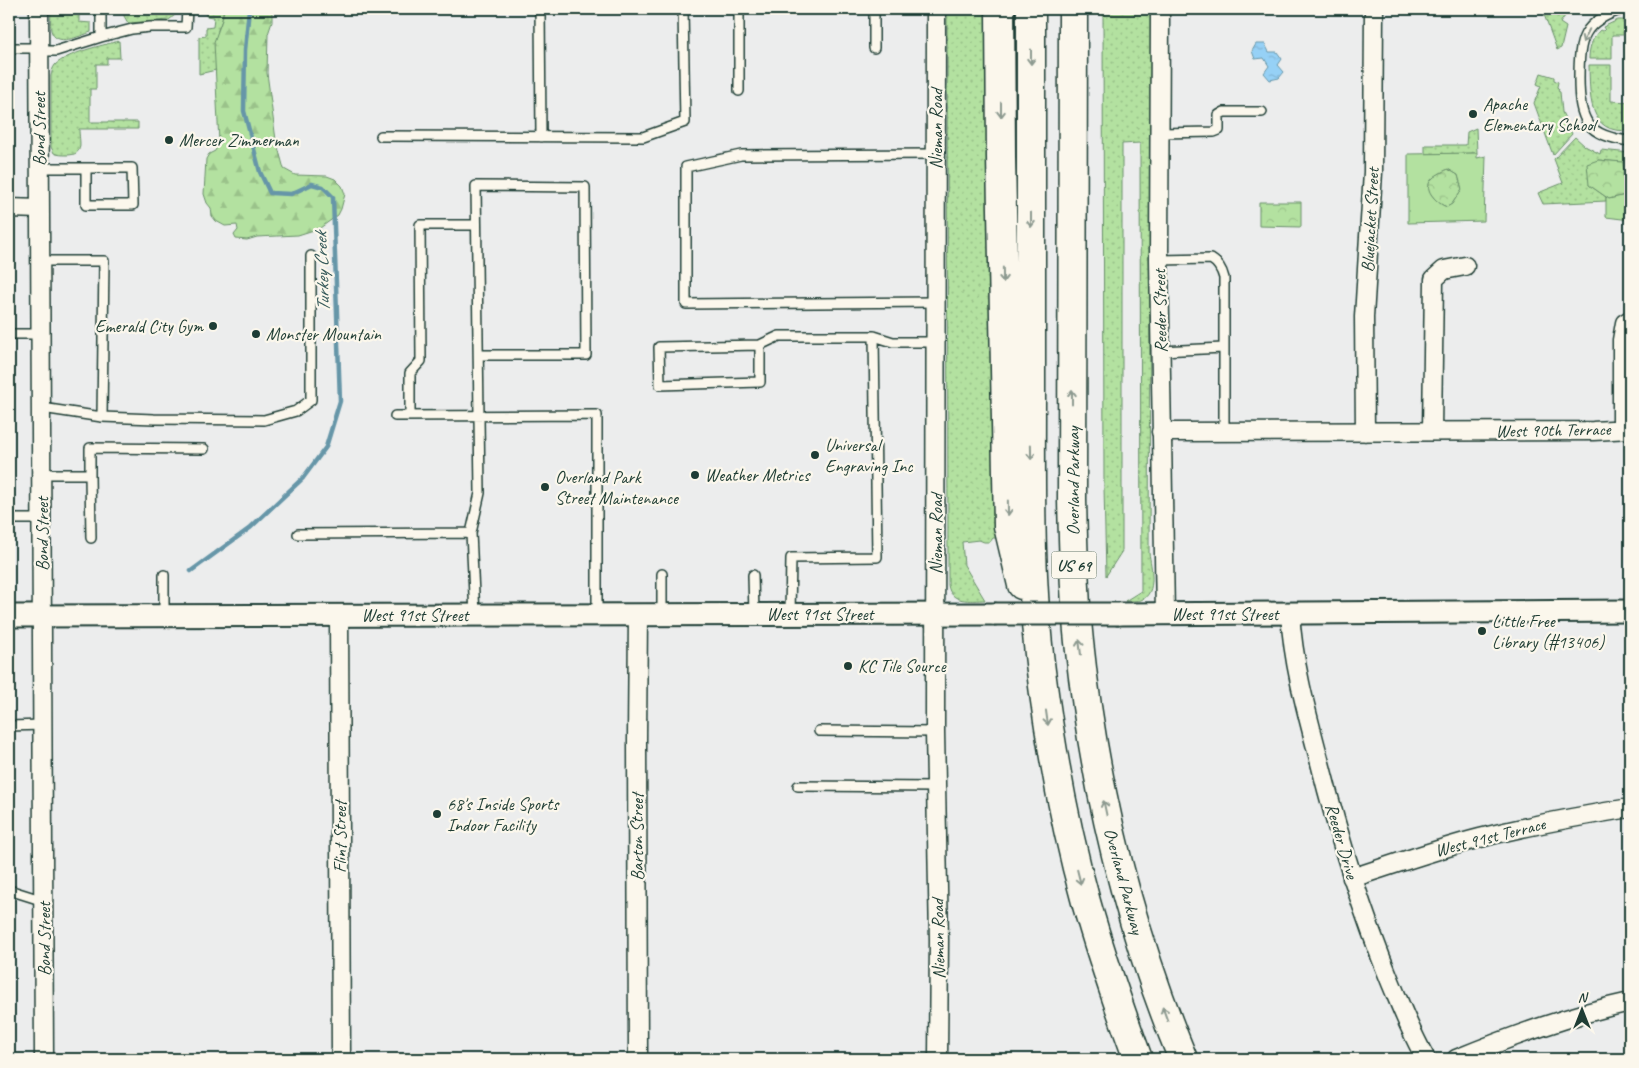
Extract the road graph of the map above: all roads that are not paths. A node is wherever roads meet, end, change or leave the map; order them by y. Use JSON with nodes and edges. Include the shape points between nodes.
{"nodes":[{"id":1,"x":39,"y":9,"type":"edge"},
{"id":2,"x":101,"y":9,"type":"edge"},
{"id":3,"x":186,"y":9,"type":"edge"},
{"id":4,"x":540,"y":9,"type":"edge"},
{"id":5,"x":684,"y":9,"type":"edge"},
{"id":6,"x":739,"y":9,"type":"edge"},
{"id":7,"x":874,"y":9,"type":"edge"},
{"id":8,"x":936,"y":9,"type":"edge"},
{"id":9,"x":1000,"y":9,"type":"edge"},
{"id":10,"x":1031,"y":9,"type":"edge"},
{"id":11,"x":1073,"y":9,"type":"edge"},
{"id":12,"x":1092,"y":9,"type":"edge"},
{"id":13,"x":1160,"y":9,"type":"edge"},
{"id":14,"x":1374,"y":9,"type":"edge"},
{"id":15,"x":1624,"y":9,"type":"edge"},
{"id":16,"x":1610,"y":11,"type":"edge"},
{"id":17,"x":101,"y":37,"type":"junction"},
{"id":18,"x":9,"y":48,"type":"edge"},
{"id":19,"x":874,"y":48,"type":"dead end"},
{"id":20,"x":39,"y":49,"type":"junction"},
{"id":21,"x":1073,"y":56,"type":"junction"},
{"id":22,"x":739,"y":92,"type":"dead end"},
{"id":23,"x":1262,"y":112,"type":"dead end"},
{"id":24,"x":1160,"y":133,"type":"junction"},
{"id":25,"x":381,"y":136,"type":"dead end"},
{"id":26,"x":541,"y":137,"type":"junction"},
{"id":27,"x":1630,"y":141,"type":"edge"},
{"id":28,"x":936,"y":154,"type":"junction"},
{"id":29,"x":39,"y":168,"type":"junction"},
{"id":30,"x":86,"y":168,"type":"junction"},
{"id":31,"x":9,"y":208,"type":"edge"},
{"id":32,"x":39,"y":208,"type":"junction"},
{"id":33,"x":476,"y":225,"type":"junction"},
{"id":34,"x":311,"y":256,"type":"dead end"},
{"id":35,"x":40,"y":260,"type":"junction"},
{"id":36,"x":1160,"y":260,"type":"junction"},
{"id":37,"x":1465,"y":266,"type":"dead end"},
{"id":38,"x":936,"y":302,"type":"junction"},
{"id":39,"x":1630,"y":320,"type":"edge"},
{"id":40,"x":9,"y":334,"type":"edge"},
{"id":41,"x":40,"y":334,"type":"junction"},
{"id":42,"x":874,"y":336,"type":"junction"},
{"id":43,"x":936,"y":342,"type":"junction"},
{"id":44,"x":760,"y":345,"type":"junction"},
{"id":45,"x":1223,"y":348,"type":"junction"},
{"id":46,"x":1161,"y":351,"type":"junction"},
{"id":47,"x":479,"y":355,"type":"junction"},
{"id":48,"x":42,"y":408,"type":"junction"},
{"id":49,"x":102,"y":416,"type":"junction"},
{"id":50,"x":395,"y":416,"type":"dead end"},
{"id":51,"x":410,"y":416,"type":"junction"},
{"id":52,"x":479,"y":416,"type":"junction"},
{"id":53,"x":1626,"y":429,"type":"edge"},
{"id":54,"x":1432,"y":431,"type":"junction"},
{"id":55,"x":1161,"y":432,"type":"junction"},
{"id":56,"x":1224,"y":432,"type":"junction"},
{"id":57,"x":1364,"y":432,"type":"junction"},
{"id":58,"x":204,"y":449,"type":"dead end"},
{"id":59,"x":42,"y":474,"type":"junction"},
{"id":60,"x":90,"y":474,"type":"junction"},
{"id":61,"x":42,"y":518,"type":"junction"},
{"id":62,"x":9,"y":519,"type":"edge"},
{"id":63,"x":471,"y":533,"type":"junction"},
{"id":64,"x":298,"y":534,"type":"dead end"},
{"id":65,"x":91,"y":538,"type":"dead end"},
{"id":66,"x":662,"y":574,"type":"dead end"},
{"id":67,"x":164,"y":575,"type":"dead end"},
{"id":68,"x":753,"y":575,"type":"dead end"},
{"id":69,"x":1630,"y":611,"type":"edge"},
{"id":70,"x":1290,"y":613,"type":"junction"},
{"id":71,"x":790,"y":614,"type":"junction"},
{"id":72,"x":935,"y":614,"type":"junction"},
{"id":73,"x":1165,"y":614,"type":"junction"},
{"id":74,"x":339,"y":615,"type":"junction"},
{"id":75,"x":475,"y":615,"type":"junction"},
{"id":76,"x":597,"y":615,"type":"junction"},
{"id":77,"x":638,"y":615,"type":"junction"},
{"id":78,"x":662,"y":615,"type":"junction"},
{"id":79,"x":754,"y":615,"type":"junction"},
{"id":80,"x":9,"y":616,"type":"edge"},
{"id":81,"x":42,"y":616,"type":"junction"},
{"id":82,"x":164,"y":616,"type":"junction"},
{"id":83,"x":1040,"y":669,"type":"junction"},
{"id":84,"x":43,"y":725,"type":"junction"},
{"id":85,"x":9,"y":726,"type":"edge"},
{"id":86,"x":819,"y":731,"type":"dead end"},
{"id":87,"x":935,"y":732,"type":"junction"},
{"id":88,"x":798,"y":786,"type":"dead end"},
{"id":89,"x":936,"y":787,"type":"junction"},
{"id":90,"x":1630,"y":808,"type":"edge"},
{"id":91,"x":1352,"y":878,"type":"junction"},
{"id":92,"x":9,"y":890,"type":"edge"},
{"id":93,"x":44,"y":902,"type":"junction"},
{"id":94,"x":1630,"y":1002,"type":"edge"},
{"id":95,"x":44,"y":1059,"type":"edge"},
{"id":96,"x":342,"y":1059,"type":"edge"},
{"id":97,"x":638,"y":1059,"type":"edge"},
{"id":98,"x":938,"y":1059,"type":"edge"},
{"id":99,"x":1138,"y":1059,"type":"edge"},
{"id":100,"x":1182,"y":1059,"type":"edge"},
{"id":101,"x":1426,"y":1059,"type":"edge"},
{"id":102,"x":1456,"y":1059,"type":"edge"}],
"edges":[{"from":1,"to":20,"type":"street","name":"Bond Street"},
{"from":2,"to":17,"type":"lane"},
{"from":3,"to":17,"type":"lane","via":[[186,27],[132,29]]},
{"from":4,"to":26,"type":"lane"},
{"from":5,"to":26,"type":"lane","via":[[685,122],[644,137]]},
{"from":6,"to":22,"type":"lane"},
{"from":7,"to":19,"type":"lane"},
{"from":8,"to":28,"type":"street","name":"Nieman Road"},
{"from":9,"to":83,"type":"highway","one_way":true,"via":[[1008,526]]},
{"from":10,"to":83,"type":"highway","number":"US 69","one_way":true,"via":[[1031,460],[1034,591]]},
{"from":11,"to":21,"type":"highway","name":"Overland Parkway","number":"US 69"},
{"from":12,"to":21,"type":"highway","via":[[1091,42]]},
{"from":13,"to":24,"type":"street","name":"Reeder Street"},
{"from":14,"to":57,"type":"street","name":"Bluejacket Street","via":[[1373,172],[1364,318]]},
{"from":15,"to":16,"type":"lane"},
{"from":16,"to":27,"type":"lane","one_way":true,"via":[[1598,19],[1584,37],[1579,58],[1579,100],[1581,112],[1593,129],[1602,135]]},
{"from":17,"to":20,"type":"lane","via":[[56,51]]},
{"from":18,"to":20,"type":"lane"},
{"from":20,"to":29,"type":"street","name":"Bond Street"},
{"from":100,"to":21,"type":"highway","name":"Overland Parkway","number":"US 69","one_way":true,"via":[[1148,968],[1111,838],[1097,773],[1079,642],[1072,499]]},
{"from":23,"to":24,"type":"lane","via":[[1224,112],[1220,115],[1219,130],[1214,132]]},
{"from":24,"to":36,"type":"street","name":"Reeder Street"},
{"from":25,"to":26,"type":"lane"},
{"from":28,"to":38,"type":"street","name":"Nieman Road"},
{"from":28,"to":38,"type":"lane","via":[[741,155],[686,167],[686,304]]},
{"from":29,"to":30,"type":"lane"},
{"from":29,"to":32,"type":"street","name":"Bond Street"},
{"from":30,"to":30,"type":"lane","via":[[132,168],[133,205],[86,205]]},
{"from":31,"to":32,"type":"street"},
{"from":32,"to":35,"type":"street","name":"Bond Street"},
{"from":33,"to":47,"type":"lane"},
{"from":33,"to":47,"type":"lane","via":[[476,186],[585,187],[586,355]]},
{"from":33,"to":51,"type":"lane","via":[[420,225],[421,361],[410,373]]},
{"from":34,"to":49,"type":"lane","via":[[311,400],[296,411],[264,420]]},
{"from":35,"to":41,"type":"street","name":"Bond Street"},
{"from":35,"to":49,"type":"lane","via":[[104,260]]},
{"from":36,"to":45,"type":"lane","via":[[1211,259],[1216,262],[1224,278]]},
{"from":36,"to":46,"type":"street","name":"Reeder Street"},
{"from":37,"to":54,"type":"street","via":[[1444,270],[1434,279]]},
{"from":38,"to":43,"type":"street","name":"Nieman Road"},
{"from":39,"to":53,"type":"street","name":"West 90th Terrace","via":[[1625,323],[1622,340]]},
{"from":40,"to":41,"type":"lane"},
{"from":41,"to":48,"type":"street","name":"Bond Street"},
{"from":42,"to":43,"type":"lane","via":[[893,342]]},
{"from":42,"to":44,"type":"lane","via":[[779,336]]},
{"from":42,"to":71,"type":"lane","via":[[877,558],[791,558]]},
{"from":43,"to":72,"type":"street","name":"Nieman Road"},
{"from":44,"to":44,"type":"lane","via":[[659,346],[660,385],[760,382]]},
{"from":45,"to":46,"type":"lane"},
{"from":45,"to":56,"type":"lane"},
{"from":46,"to":55,"type":"street","name":"Reeder Street"},
{"from":47,"to":52,"type":"lane"},
{"from":48,"to":49,"type":"lane"},
{"from":48,"to":59,"type":"street","name":"Bond Street"},
{"from":50,"to":51,"type":"lane"},
{"from":51,"to":52,"type":"lane"},
{"from":52,"to":63,"type":"lane","via":[[480,493]]},
{"from":52,"to":76,"type":"lane","via":[[596,415]]},
{"from":53,"to":54,"type":"street","name":"West 90th Terrace"},
{"from":54,"to":57,"type":"street","name":"West 90th Terrace"},
{"from":55,"to":56,"type":"street","name":"West 90th Terrace"},
{"from":55,"to":73,"type":"street","name":"Reeder Street"},
{"from":56,"to":57,"type":"street","name":"West 90th Terrace"},
{"from":58,"to":60,"type":"lane","via":[[90,448]]},
{"from":59,"to":60,"type":"lane"},
{"from":59,"to":61,"type":"street","name":"Bond Street"},
{"from":60,"to":65,"type":"lane"},
{"from":61,"to":62,"type":"lane"},
{"from":61,"to":81,"type":"street","name":"Bond Street"},
{"from":63,"to":64,"type":"lane"},
{"from":63,"to":75,"type":"lane"},
{"from":66,"to":78,"type":"lane"},
{"from":67,"to":82,"type":"lane"},
{"from":68,"to":79,"type":"lane"},
{"from":69,"to":70,"type":"street","name":"West 91st Street"},
{"from":70,"to":73,"type":"street","name":"West 91st Street"},
{"from":70,"to":91,"type":"street","name":"Reeder Drive","via":[[1299,682]]},
{"from":71,"to":72,"type":"street","name":"West 91st Street"},
{"from":71,"to":79,"type":"street","name":"West 91st Street"},
{"from":72,"to":73,"type":"street","name":"West 91st Street","bridge":true},
{"from":72,"to":87,"type":"street","name":"Nieman Road"},
{"from":74,"to":75,"type":"street","name":"West 91st Street"},
{"from":74,"to":82,"type":"street","name":"West 91st Street"},
{"from":74,"to":96,"type":"street","name":"Flint Street"},
{"from":75,"to":76,"type":"street","name":"West 91st Street"},
{"from":76,"to":77,"type":"street","name":"West 91st Street"},
{"from":77,"to":78,"type":"street","name":"West 91st Street"},
{"from":77,"to":97,"type":"street","name":"Barton Street"},
{"from":78,"to":79,"type":"street","name":"West 91st Street"},
{"from":80,"to":81,"type":"street","name":"West 91st Street"},
{"from":81,"to":82,"type":"street","name":"West 91st Street"},
{"from":81,"to":84,"type":"street","name":"Bond Street"},
{"from":83,"to":99,"type":"highway","number":"US 69","one_way":true,"via":[[1050,738],[1086,902]]},
{"from":84,"to":85,"type":"lane"},
{"from":84,"to":93,"type":"street","name":"Bond Street"},
{"from":86,"to":87,"type":"lane"},
{"from":87,"to":89,"type":"street","name":"Nieman Road"},
{"from":88,"to":89,"type":"lane"},
{"from":89,"to":98,"type":"street","name":"Nieman Road"},
{"from":90,"to":91,"type":"street","name":"West 91st Terrace","via":[[1560,819],[1479,838]]},
{"from":91,"to":101,"type":"street","name":"Reeder Drive","via":[[1378,952]]},
{"from":92,"to":93,"type":"lane"},
{"from":93,"to":95,"type":"street","name":"Bond Street"},
{"from":94,"to":102,"type":"street","via":[[1552,1022]]}]}
